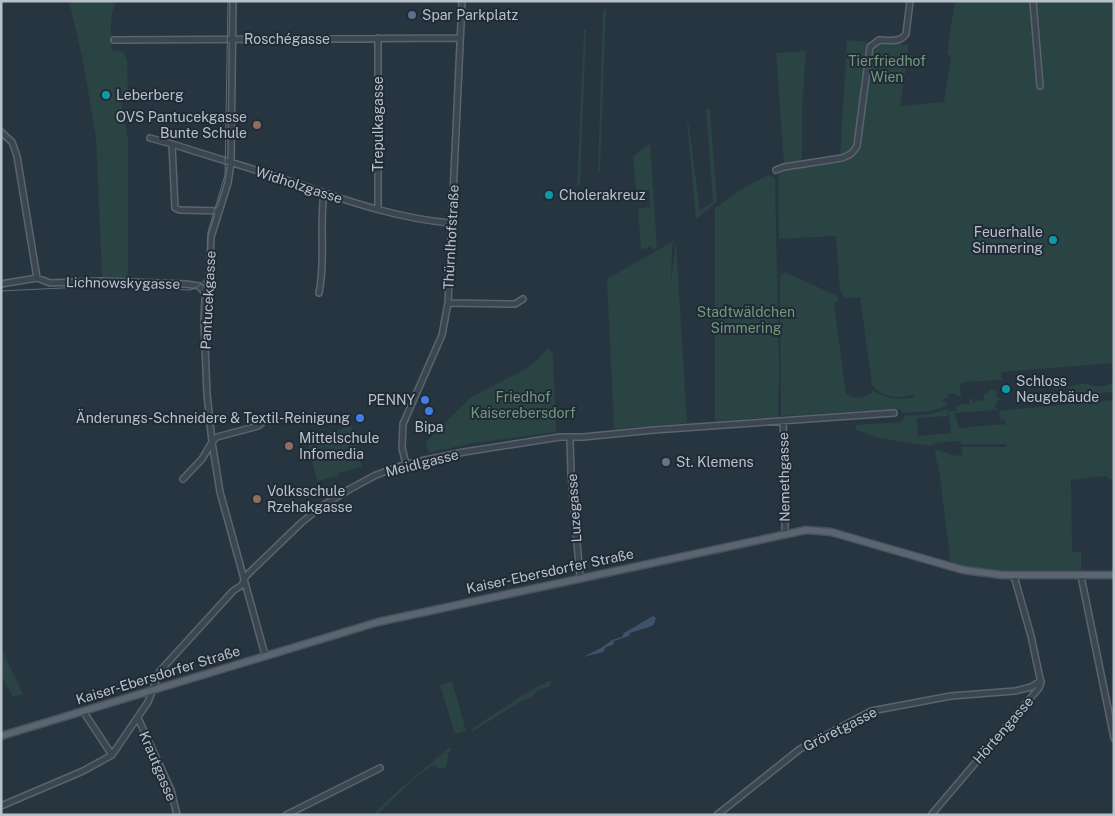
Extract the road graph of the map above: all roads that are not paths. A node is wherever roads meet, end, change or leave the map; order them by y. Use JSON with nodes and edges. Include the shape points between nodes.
{"nodes":[{"id":1,"x":233,"y":1,"type":"edge"},
{"id":2,"x":462,"y":1,"type":"edge"},
{"id":3,"x":910,"y":1,"type":"edge"},
{"id":4,"x":1033,"y":1,"type":"edge"},
{"id":5,"x":378,"y":38,"type":"junction"},
{"id":6,"x":460,"y":38,"type":"junction"},
{"id":7,"x":233,"y":39,"type":"junction"},
{"id":8,"x":114,"y":40,"type":"dead end"},
{"id":9,"x":1040,"y":86,"type":"dead end"},
{"id":10,"x":1,"y":132,"type":"edge"},
{"id":11,"x":150,"y":138,"type":"dead end"},
{"id":12,"x":172,"y":144,"type":"junction"},
{"id":13,"x":231,"y":163,"type":"junction"},
{"id":14,"x":776,"y":170,"type":"dead end"},
{"id":15,"x":324,"y":193,"type":"junction"},
{"id":16,"x":378,"y":209,"type":"junction"},
{"id":17,"x":219,"y":211,"type":"junction"},
{"id":18,"x":451,"y":222,"type":"junction"},
{"id":19,"x":37,"y":278,"type":"junction"},
{"id":20,"x":1,"y":284,"type":"edge"},
{"id":21,"x":319,"y":293,"type":"dead end"},
{"id":22,"x":206,"y":294,"type":"junction"},
{"id":23,"x":523,"y":299,"type":"dead end"},
{"id":24,"x":448,"y":303,"type":"junction"},
{"id":25,"x":894,"y":413,"type":"dead end"},
{"id":26,"x":267,"y":419,"type":"dead end"},
{"id":27,"x":783,"y":421,"type":"junction"},
{"id":28,"x":570,"y":438,"type":"junction"},
{"id":29,"x":212,"y":442,"type":"junction"},
{"id":30,"x":406,"y":464,"type":"junction"},
{"id":31,"x":184,"y":479,"type":"dead end"},
{"id":32,"x":785,"y":533,"type":"junction"},
{"id":33,"x":1114,"y":575,"type":"edge"},
{"id":34,"x":1014,"y":576,"type":"junction"},
{"id":35,"x":1081,"y":576,"type":"junction"},
{"id":36,"x":580,"y":577,"type":"junction"},
{"id":37,"x":245,"y":580,"type":"junction"},
{"id":38,"x":265,"y":655,"type":"junction"},
{"id":39,"x":1041,"y":681,"type":"junction"},
{"id":40,"x":151,"y":690,"type":"junction"},
{"id":41,"x":83,"y":711,"type":"junction"},
{"id":42,"x":138,"y":718,"type":"junction"},
{"id":43,"x":1,"y":736,"type":"edge"},
{"id":44,"x":1114,"y":738,"type":"edge"},
{"id":45,"x":112,"y":755,"type":"junction"},
{"id":46,"x":380,"y":768,"type":"dead end"},
{"id":47,"x":1,"y":806,"type":"edge"},
{"id":48,"x":177,"y":815,"type":"edge"},
{"id":49,"x":286,"y":815,"type":"edge"},
{"id":50,"x":717,"y":815,"type":"edge"},
{"id":51,"x":931,"y":815,"type":"edge"}],
"edges":[{"from":1,"to":7,"type":"street","name":"Pantucekgasse"},
{"from":2,"to":6,"type":"street","name":"Thürnlhofstraße"},
{"from":3,"to":14,"type":"street","via":[[903,38],[879,40],[870,47],[854,151],[842,158]]},
{"from":4,"to":9,"type":"street"},
{"from":5,"to":6,"type":"street","name":"Roschégasse"},
{"from":5,"to":7,"type":"street","name":"Roschégasse"},
{"from":5,"to":16,"type":"street","name":"Trepulkagasse"},
{"from":6,"to":18,"type":"street","name":"Thürnlhofstraße"},
{"from":7,"to":8,"type":"street","name":"Roschégasse"},
{"from":7,"to":13,"type":"street","name":"Pantucekgasse"},
{"from":10,"to":19,"type":"street","via":[[12,142],[17,156]]},
{"from":11,"to":12,"type":"street","name":"Widholzgasse"},
{"from":12,"to":13,"type":"street","name":"Widholzgasse"},
{"from":12,"to":17,"type":"street","via":[[176,209]]},
{"from":13,"to":15,"type":"street","name":"Widholzgasse"},
{"from":13,"to":17,"type":"street","name":"Pantucekgasse"},
{"from":15,"to":16,"type":"street","name":"Widholzgasse"},
{"from":15,"to":21,"type":"street"},
{"from":16,"to":18,"type":"street","name":"Widholzgasse"},
{"from":17,"to":22,"type":"street","name":"Pantucekgasse","via":[[211,237]]},
{"from":18,"to":24,"type":"street","name":"Thürnlhofstraße"},
{"from":19,"to":20,"type":"street"},
{"from":19,"to":22,"type":"street","name":"Lichnowskygasse","via":[[50,283],[186,284],[199,286]]},
{"from":22,"to":29,"type":"street","name":"Pantucekgasse","via":[[205,356]]},
{"from":23,"to":24,"type":"street","via":[[516,304]]},
{"from":24,"to":30,"type":"street","name":"Thürnlhofstraße","via":[[442,335],[403,424]]},
{"from":25,"to":27,"type":"street","name":"Meidlgasse"},
{"from":26,"to":29,"type":"street","via":[[258,426],[217,437]]},
{"from":27,"to":28,"type":"street","name":"Meidlgasse"},
{"from":27,"to":32,"type":"street","name":"Nemethgasse"},
{"from":28,"to":30,"type":"street","name":"Meidlgasse","via":[[506,445]]},
{"from":28,"to":36,"type":"street","name":"Luzegasse"},
{"from":29,"to":31,"type":"street"},
{"from":29,"to":37,"type":"street","name":"Pantucekgasse","via":[[220,492]]},
{"from":30,"to":37,"type":"street","name":"Meidlgasse","via":[[376,475],[322,506],[276,545]]},
{"from":32,"to":34,"type":"main road","name":"Kaiser-Ebersdorfer Straße","via":[[830,532],[963,570]]},
{"from":32,"to":36,"type":"main road","name":"Kaiser-Ebersdorfer Straße"},
{"from":33,"to":35,"type":"main road","name":"Kaiser-Ebersdorfer Straße"},
{"from":34,"to":35,"type":"main road","name":"Kaiser-Ebersdorfer Straße"},
{"from":34,"to":39,"type":"street","name":"Hörtengasse"},
{"from":35,"to":44,"type":"street"},
{"from":36,"to":38,"type":"main road","name":"Kaiser-Ebersdorfer Straße","via":[[378,622]]},
{"from":37,"to":38,"type":"street","name":"Pantucekgasse"},
{"from":37,"to":40,"type":"street","name":"Meidlgasse","via":[[160,672]]},
{"from":38,"to":40,"type":"main road","name":"Kaiser-Ebersdorfer Straße"},
{"from":39,"to":50,"type":"street","name":"Gröretgasse","via":[[1015,691],[951,696],[871,711],[800,749]]},
{"from":39,"to":51,"type":"street","name":"Hörtengasse","via":[[1039,688]]},
{"from":40,"to":41,"type":"main road","name":"Kaiser-Ebersdorfer Straße"},
{"from":40,"to":42,"type":"street","name":"Meidlgasse"},
{"from":41,"to":43,"type":"main road","name":"Kaiser-Ebersdorfer Straße"},
{"from":41,"to":45,"type":"street"},
{"from":42,"to":45,"type":"street","name":"Meidlgasse"},
{"from":42,"to":48,"type":"street","name":"Krautgasse","via":[[171,790]]},
{"from":45,"to":47,"type":"street"},
{"from":46,"to":49,"type":"street"}]}
